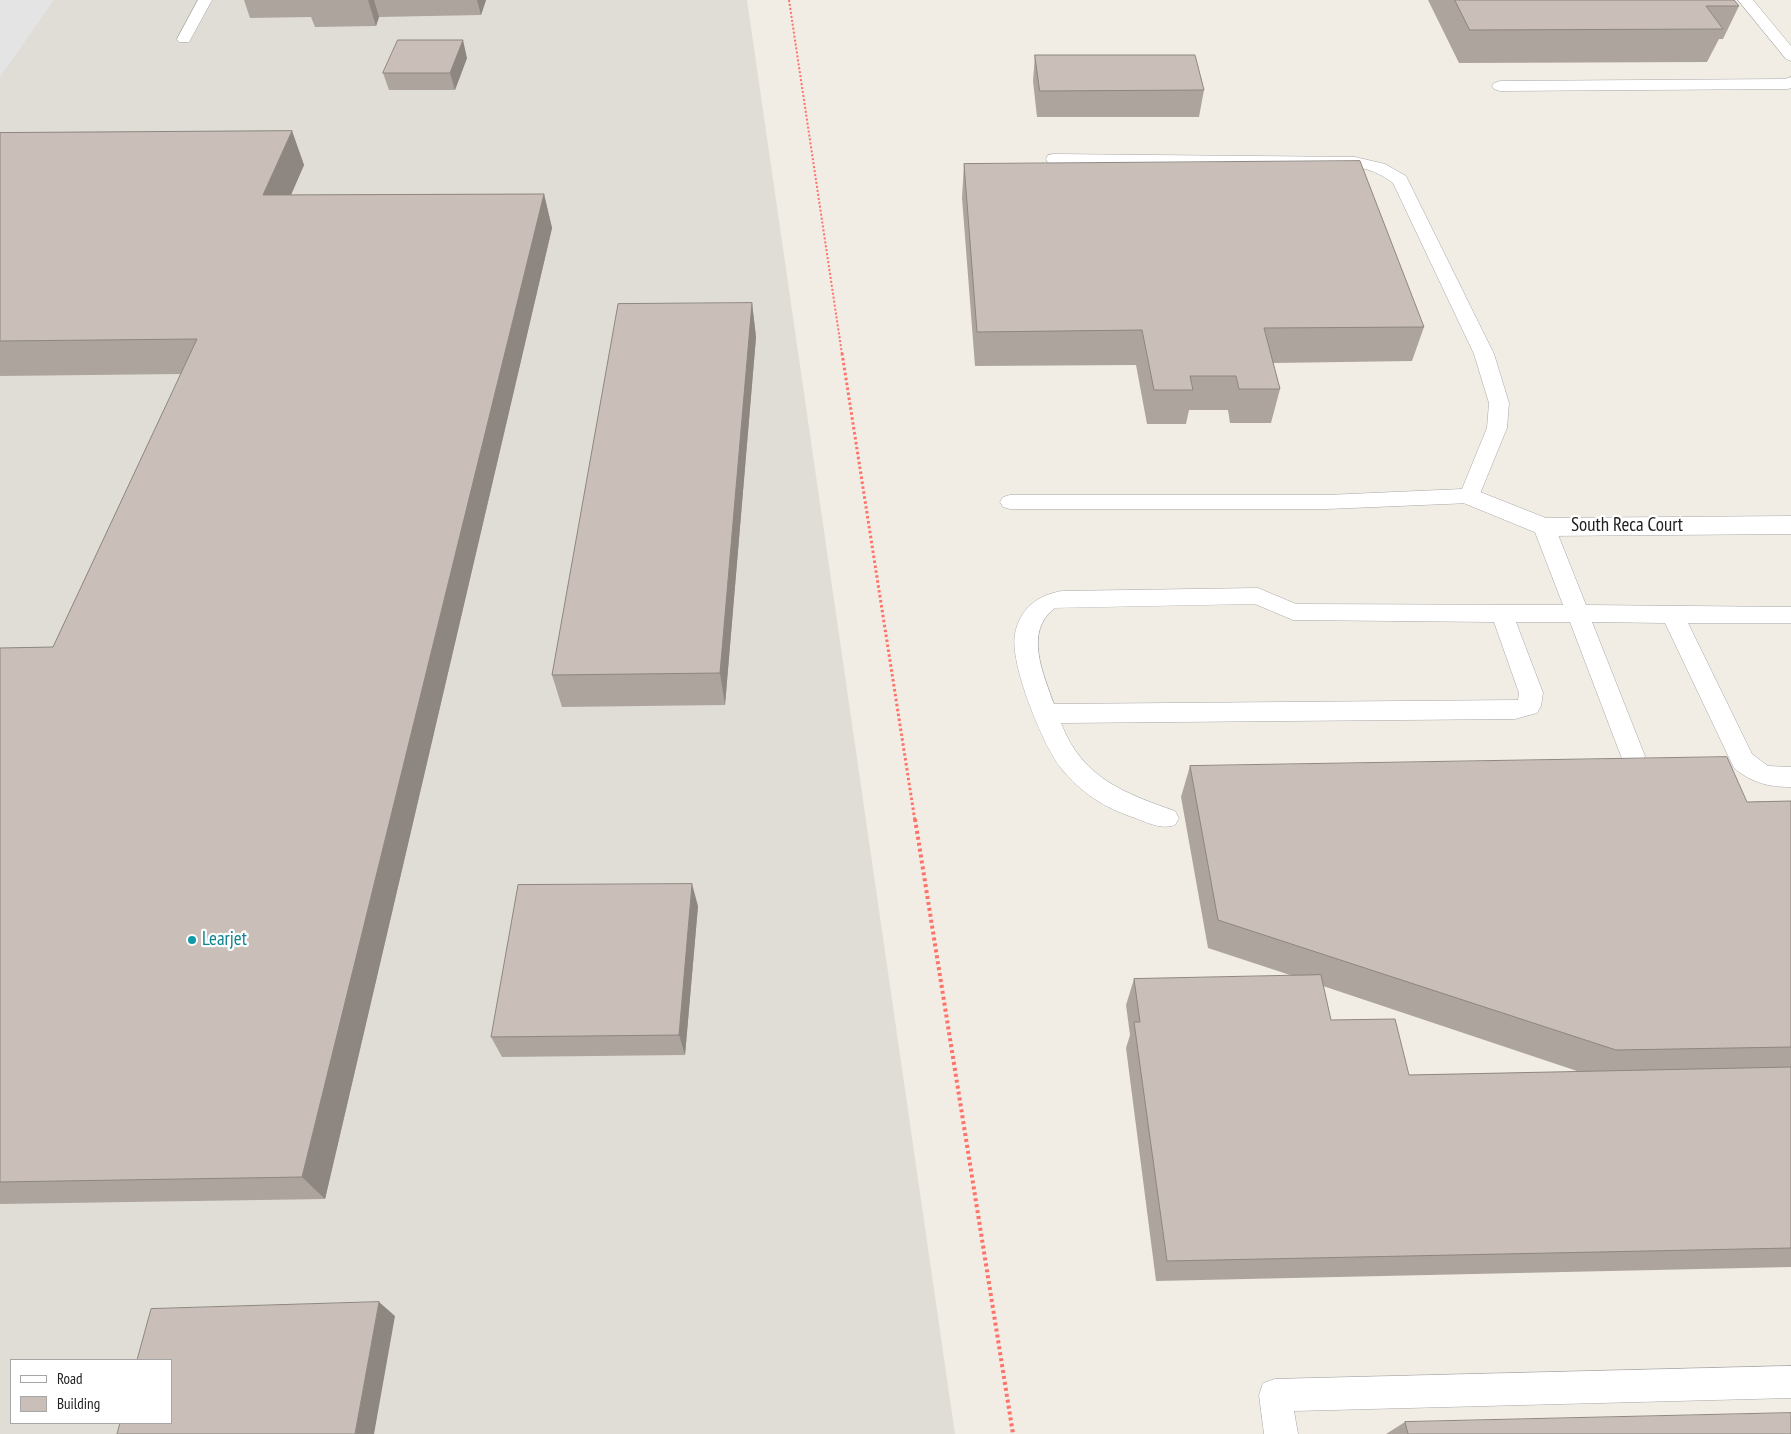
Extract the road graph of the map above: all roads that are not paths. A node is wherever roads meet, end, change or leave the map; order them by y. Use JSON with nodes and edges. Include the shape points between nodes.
{"nodes":[{"id":1,"x":205,"y":0,"type":"edge"},
{"id":2,"x":1746,"y":0,"type":"edge"},
{"id":3,"x":184,"y":38,"type":"dead end"},
{"id":4,"x":1791,"y":56,"type":"edge"},
{"id":5,"x":1791,"y":82,"type":"edge"},
{"id":6,"x":1500,"y":86,"type":"dead end"},
{"id":7,"x":1054,"y":159,"type":"dead end"},
{"id":8,"x":1470,"y":496,"type":"junction"},
{"id":9,"x":1010,"y":502,"type":"dead end"},
{"id":10,"x":1791,"y":525,"type":"edge"},
{"id":11,"x":1544,"y":527,"type":"junction"},
{"id":12,"x":1502,"y":613,"type":"junction"},
{"id":13,"x":1577,"y":613,"type":"junction"},
{"id":14,"x":1672,"y":614,"type":"junction"},
{"id":15,"x":1791,"y":615,"type":"edge"},
{"id":16,"x":1046,"y":714,"type":"junction"},
{"id":17,"x":1633,"y":756,"type":"dead end"},
{"id":18,"x":1791,"y":777,"type":"edge"},
{"id":19,"x":1166,"y":818,"type":"dead end"},
{"id":20,"x":1791,"y":1382,"type":"edge"},
{"id":21,"x":1282,"y":1434,"type":"edge"}],
"edges":[{"from":1,"to":3,"type":"lane"},
{"from":2,"to":4,"type":"lane"},
{"from":5,"to":6,"type":"lane"},
{"from":7,"to":8,"type":"lane","via":[[1355,162],[1374,164],[1388,170],[1400,180],[1484,354],[1499,402],[1497,428]]},
{"from":8,"to":9,"type":"lane","via":[[1327,502]]},
{"from":8,"to":11,"type":"street","name":"South Reca Court"},
{"from":10,"to":11,"type":"street","name":"South Reca Court"},
{"from":11,"to":13,"type":"lane"},
{"from":12,"to":13,"type":"lane"},
{"from":12,"to":16,"type":"lane","via":[[1293,612],[1258,596],[1062,599],[1044,604],[1034,617],[1026,637],[1033,674]]},
{"from":12,"to":16,"type":"lane","via":[[1531,693],[1529,706],[1515,710]]},
{"from":13,"to":14,"type":"lane"},
{"from":13,"to":17,"type":"lane"},
{"from":14,"to":15,"type":"lane"},
{"from":14,"to":18,"type":"lane","via":[[1743,760],[1755,772],[1769,777]]},
{"from":16,"to":19,"type":"lane","via":[[1060,748],[1080,774],[1097,789],[1119,802]]},
{"from":20,"to":21,"type":"lane","via":[[1275,1395]]}]}
